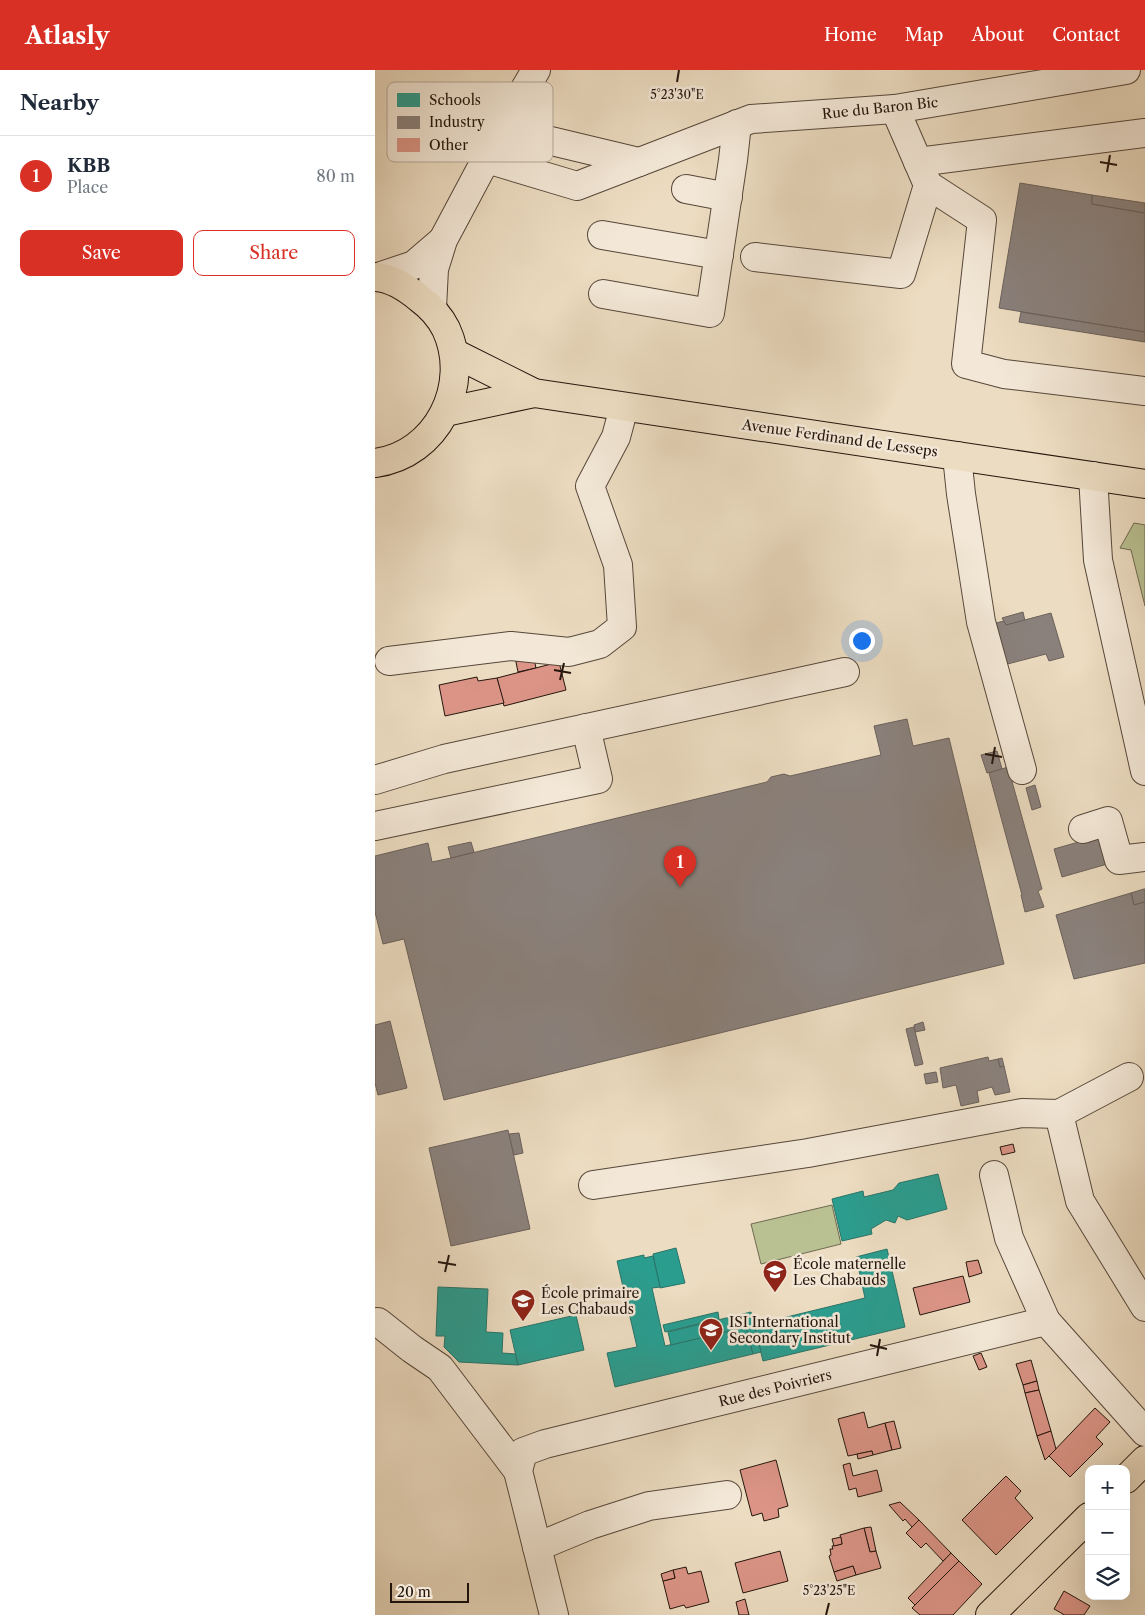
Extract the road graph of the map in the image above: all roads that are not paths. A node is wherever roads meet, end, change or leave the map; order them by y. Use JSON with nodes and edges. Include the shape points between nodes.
{"nodes":[{"id":1,"x":536,"y":70,"type":"edge"},
{"id":2,"x":1126,"y":70,"type":"edge"},
{"id":3,"x":529,"y":82,"type":"edge"},
{"id":4,"x":895,"y":109,"type":"junction"},
{"id":5,"x":737,"y":124,"type":"junction"},
{"id":6,"x":1145,"y":133,"type":"edge"},
{"id":7,"x":553,"y":141,"type":"edge"},
{"id":8,"x":485,"y":162,"type":"edge"},
{"id":9,"x":497,"y":162,"type":"edge"},
{"id":10,"x":639,"y":162,"type":"junction"},
{"id":11,"x":923,"y":173,"type":"junction"},
{"id":12,"x":686,"y":189,"type":"dead end"},
{"id":13,"x":728,"y":197,"type":"junction"},
{"id":14,"x":602,"y":235,"type":"dead end"},
{"id":15,"x":443,"y":240,"type":"junction"},
{"id":16,"x":719,"y":255,"type":"junction"},
{"id":17,"x":755,"y":257,"type":"dead end"},
{"id":18,"x":376,"y":277,"type":"edge"},
{"id":19,"x":603,"y":294,"type":"dead end"},
{"id":20,"x":431,"y":308,"type":"junction"},
{"id":21,"x":454,"y":353,"type":"junction"},
{"id":22,"x":1145,"y":392,"type":"edge"},
{"id":23,"x":534,"y":393,"type":"junction"},
{"id":24,"x":624,"y":406,"type":"junction"},
{"id":25,"x":445,"y":412,"type":"junction"},
{"id":26,"x":957,"y":456,"type":"junction"},
{"id":27,"x":375,"y":463,"type":"edge"},
{"id":28,"x":1093,"y":476,"type":"junction"},
{"id":29,"x":1145,"y":484,"type":"edge"},
{"id":30,"x":389,"y":661,"type":"dead end"},
{"id":31,"x":845,"y":672,"type":"dead end"},
{"id":32,"x":1137,"y":701,"type":"edge"},
{"id":33,"x":586,"y":728,"type":"junction"},
{"id":34,"x":1022,"y":770,"type":"dead end"},
{"id":35,"x":1145,"y":771,"type":"edge"},
{"id":36,"x":375,"y":780,"type":"edge"},
{"id":37,"x":375,"y":826,"type":"edge"},
{"id":38,"x":1083,"y":829,"type":"dead end"},
{"id":39,"x":1145,"y":857,"type":"edge"},
{"id":40,"x":1129,"y":1078,"type":"dead end"},
{"id":41,"x":1059,"y":1114,"type":"junction"},
{"id":42,"x":994,"y":1175,"type":"dead end"},
{"id":43,"x":593,"y":1185,"type":"dead end"},
{"id":44,"x":1145,"y":1307,"type":"edge"},
{"id":45,"x":1046,"y":1321,"type":"junction"},
{"id":46,"x":378,"y":1322,"type":"dead end"},
{"id":47,"x":1145,"y":1432,"type":"edge"},
{"id":48,"x":1145,"y":1460,"type":"edge"},
{"id":49,"x":517,"y":1471,"type":"junction"},
{"id":50,"x":1130,"y":1475,"type":"edge"},
{"id":51,"x":727,"y":1495,"type":"dead end"},
{"id":52,"x":1085,"y":1521,"type":"edge"},
{"id":53,"x":537,"y":1547,"type":"junction"},
{"id":54,"x":554,"y":1615,"type":"edge"},
{"id":55,"x":990,"y":1615,"type":"edge"}],
"edges":[{"from":1,"to":3,"type":"street"},
{"from":2,"to":4,"type":"street","name":"Rue du Baron Bic"},
{"from":4,"to":5,"type":"street","name":"Rue du Baron Bic","via":[[751,119]]},
{"from":4,"to":11,"type":"street"},
{"from":5,"to":10,"type":"street","name":"Rue du Baron Bic"},
{"from":5,"to":13,"type":"street"},
{"from":6,"to":11,"type":"street"},
{"from":7,"to":10,"type":"street"},
{"from":8,"to":15,"type":"street"},
{"from":9,"to":10,"type":"street","name":"Rue du Baron Bic","via":[[577,186]]},
{"from":11,"to":17,"type":"street","via":[[901,274]]},
{"from":11,"to":22,"type":"street","via":[[982,220],[966,364],[1004,374]]},
{"from":12,"to":13,"type":"street"},
{"from":13,"to":16,"type":"street"},
{"from":14,"to":16,"type":"street"},
{"from":15,"to":18,"type":"street","via":[[414,265]]},
{"from":15,"to":20,"type":"street","via":[[434,269]]},
{"from":16,"to":19,"type":"street","via":[[710,313]]},
{"from":18,"to":20,"type":"main road","via":[[407,288]]},
{"from":20,"to":21,"type":"main road","via":[[446,329]]},
{"from":21,"to":23,"type":"main road","name":"Avenue Ferdinand de Lesseps"},
{"from":21,"to":25,"type":"main road","via":[[455,383]]},
{"from":23,"to":24,"type":"main road","name":"Avenue Ferdinand de Lesseps"},
{"from":23,"to":25,"type":"main road","name":"Avenue Ferdinand de Lesseps"},
{"from":24,"to":26,"type":"main road","name":"Avenue Ferdinand de Lesseps"},
{"from":24,"to":30,"type":"street","via":[[616,437],[590,486],[618,565],[622,627],[599,644],[569,652],[511,646]]},
{"from":25,"to":27,"type":"main road","via":[[431,434],[410,451]]},
{"from":26,"to":28,"type":"main road","name":"Avenue Ferdinand de Lesseps"},
{"from":26,"to":34,"type":"street","via":[[981,622]]},
{"from":28,"to":29,"type":"main road","name":"Avenue Ferdinand de Lesseps"},
{"from":28,"to":32,"type":"street","via":[[1098,560]]},
{"from":31,"to":33,"type":"street"},
{"from":32,"to":35,"type":"street"},
{"from":33,"to":36,"type":"street","via":[[444,759]]},
{"from":33,"to":37,"type":"street","via":[[598,779]]},
{"from":38,"to":39,"type":"street","via":[[1108,821],[1119,860]]},
{"from":40,"to":41,"type":"street"},
{"from":41,"to":43,"type":"street","via":[[1022,1113],[808,1154]]},
{"from":41,"to":44,"type":"street","via":[[1080,1201]]},
{"from":42,"to":45,"type":"street","via":[[1009,1238]]},
{"from":45,"to":47,"type":"street"},
{"from":45,"to":49,"type":"street","name":"Rue des Poivriers","via":[[545,1444],[523,1452]]},
{"from":46,"to":49,"type":"street","via":[[440,1368]]},
{"from":48,"to":50,"type":"main road"},
{"from":49,"to":53,"type":"street"},
{"from":51,"to":53,"type":"street","via":[[649,1506]]},
{"from":52,"to":55,"type":"main road"},
{"from":53,"to":54,"type":"street"}]}
